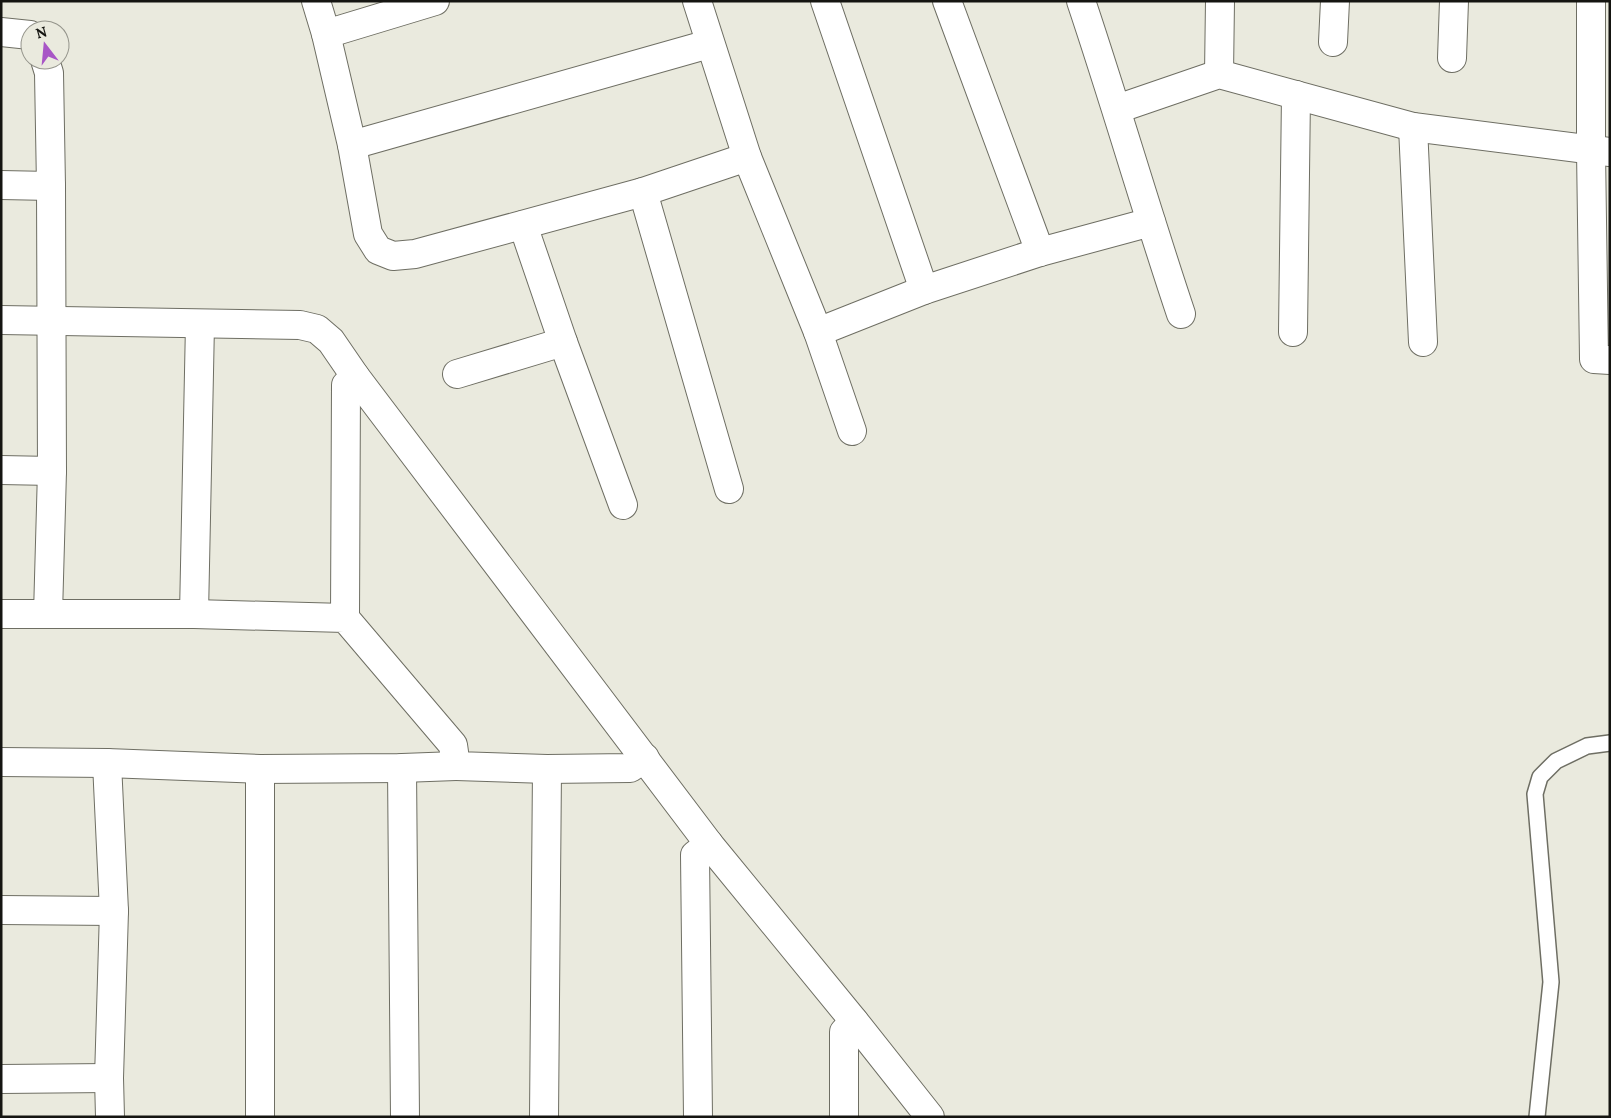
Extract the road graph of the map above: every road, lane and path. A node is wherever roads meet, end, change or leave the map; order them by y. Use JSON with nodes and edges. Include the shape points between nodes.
{"nodes":[{"id":1,"x":316,"y":1,"type":"edge"},
{"id":2,"x":435,"y":1,"type":"edge"},
{"id":3,"x":697,"y":1,"type":"edge"},
{"id":4,"x":825,"y":1,"type":"edge"},
{"id":5,"x":946,"y":1,"type":"edge"},
{"id":6,"x":1081,"y":1,"type":"edge"},
{"id":7,"x":1220,"y":1,"type":"edge"},
{"id":8,"x":1335,"y":1,"type":"edge"},
{"id":9,"x":1454,"y":1,"type":"edge"},
{"id":10,"x":1591,"y":1,"type":"edge"},
{"id":11,"x":1,"y":32,"type":"edge"},
{"id":12,"x":20,"y":34,"type":"edge"},
{"id":13,"x":326,"y":34,"type":"junction"},
{"id":14,"x":1333,"y":42,"type":"dead end"},
{"id":15,"x":709,"y":44,"type":"junction"},
{"id":16,"x":1452,"y":58,"type":"dead end"},
{"id":17,"x":47,"y":70,"type":"edge"},
{"id":18,"x":1219,"y":74,"type":"junction"},
{"id":19,"x":1296,"y":95,"type":"junction"},
{"id":20,"x":1117,"y":109,"type":"junction"},
{"id":21,"x":1413,"y":127,"type":"junction"},
{"id":22,"x":352,"y":145,"type":"junction"},
{"id":23,"x":1600,"y":152,"type":"edge"},
{"id":24,"x":747,"y":157,"type":"junction"},
{"id":25,"x":1,"y":185,"type":"edge"},
{"id":26,"x":51,"y":186,"type":"junction"},
{"id":27,"x":643,"y":192,"type":"junction"},
{"id":28,"x":1150,"y":222,"type":"junction"},
{"id":29,"x":523,"y":225,"type":"junction"},
{"id":30,"x":1040,"y":252,"type":"junction"},
{"id":31,"x":924,"y":290,"type":"junction"},
{"id":32,"x":1181,"y":314,"type":"dead end"},
{"id":33,"x":1,"y":320,"type":"edge"},
{"id":34,"x":51,"y":320,"type":"junction"},
{"id":35,"x":200,"y":324,"type":"junction"},
{"id":36,"x":818,"y":332,"type":"junction"},
{"id":37,"x":1293,"y":332,"type":"dead end"},
{"id":38,"x":563,"y":342,"type":"junction"},
{"id":39,"x":1423,"y":342,"type":"dead end"},
{"id":40,"x":1610,"y":360,"type":"edge"},
{"id":41,"x":457,"y":374,"type":"dead end"},
{"id":42,"x":355,"y":376,"type":"junction"},
{"id":43,"x":852,"y":430,"type":"dead end"},
{"id":44,"x":1,"y":470,"type":"edge"},
{"id":45,"x":52,"y":471,"type":"junction"},
{"id":46,"x":729,"y":489,"type":"dead end"},
{"id":47,"x":623,"y":506,"type":"dead end"},
{"id":48,"x":1,"y":614,"type":"edge"},
{"id":49,"x":48,"y":614,"type":"junction"},
{"id":50,"x":194,"y":614,"type":"junction"},
{"id":51,"x":345,"y":618,"type":"junction"},
{"id":52,"x":1610,"y":743,"type":"edge"},
{"id":53,"x":645,"y":758,"type":"junction"},
{"id":54,"x":1,"y":762,"type":"edge"},
{"id":55,"x":107,"y":763,"type":"junction"},
{"id":56,"x":456,"y":766,"type":"junction"},
{"id":57,"x":402,"y":768,"type":"junction"},
{"id":58,"x":260,"y":769,"type":"junction"},
{"id":59,"x":547,"y":769,"type":"junction"},
{"id":60,"x":709,"y":844,"type":"junction"},
{"id":61,"x":1,"y":910,"type":"edge"},
{"id":62,"x":114,"y":911,"type":"junction"},
{"id":63,"x":854,"y":1021,"type":"junction"},
{"id":64,"x":109,"y":1078,"type":"junction"},
{"id":65,"x":1,"y":1079,"type":"edge"},
{"id":66,"x":110,"y":1117,"type":"edge"},
{"id":67,"x":260,"y":1117,"type":"edge"},
{"id":68,"x":405,"y":1117,"type":"edge"},
{"id":69,"x":544,"y":1117,"type":"edge"},
{"id":70,"x":698,"y":1117,"type":"edge"},
{"id":71,"x":844,"y":1117,"type":"edge"},
{"id":72,"x":930,"y":1117,"type":"edge"},
{"id":73,"x":1537,"y":1117,"type":"edge"}],
"edges":[{"from":1,"to":13,"type":"street"},
{"from":2,"to":13,"type":"street"},
{"from":3,"to":15,"type":"street"},
{"from":4,"to":31,"type":"street"},
{"from":5,"to":30,"type":"street"},
{"from":6,"to":20,"type":"street"},
{"from":7,"to":18,"type":"street"},
{"from":8,"to":14,"type":"street"},
{"from":9,"to":16,"type":"street"},
{"from":10,"to":23,"type":"street"},
{"from":11,"to":12,"type":"street"},
{"from":13,"to":22,"type":"street"},
{"from":15,"to":22,"type":"street"},
{"from":15,"to":24,"type":"street"},
{"from":17,"to":26,"type":"street"},
{"from":18,"to":19,"type":"street"},
{"from":18,"to":20,"type":"street"},
{"from":19,"to":21,"type":"street"},
{"from":19,"to":37,"type":"street"},
{"from":20,"to":28,"type":"street"},
{"from":21,"to":23,"type":"street"},
{"from":21,"to":39,"type":"street"},
{"from":22,"to":29,"type":"street","via":[[368,234],[378,250],[393,256],[415,254]]},
{"from":23,"to":40,"type":"street","via":[[1594,359]]},
{"from":24,"to":27,"type":"street"},
{"from":24,"to":36,"type":"street"},
{"from":25,"to":26,"type":"street"},
{"from":26,"to":34,"type":"street"},
{"from":27,"to":29,"type":"street"},
{"from":27,"to":46,"type":"street"},
{"from":28,"to":30,"type":"street"},
{"from":28,"to":32,"type":"street"},
{"from":29,"to":38,"type":"street"},
{"from":30,"to":31,"type":"street"},
{"from":31,"to":36,"type":"street"},
{"from":33,"to":34,"type":"street"},
{"from":34,"to":35,"type":"street"},
{"from":34,"to":45,"type":"street"},
{"from":35,"to":42,"type":"street","via":[[300,325],[317,329],[331,341]]},
{"from":35,"to":50,"type":"street"},
{"from":36,"to":43,"type":"street"},
{"from":38,"to":41,"type":"street"},
{"from":38,"to":47,"type":"street"},
{"from":42,"to":51,"type":"street","via":[[346,384]]},
{"from":42,"to":53,"type":"street"},
{"from":44,"to":45,"type":"street"},
{"from":45,"to":49,"type":"street"},
{"from":48,"to":49,"type":"street"},
{"from":49,"to":50,"type":"street"},
{"from":50,"to":51,"type":"street"},
{"from":51,"to":56,"type":"street","via":[[453,745]]},
{"from":52,"to":73,"type":"lane","via":[[1587,746],[1556,760],[1540,777],[1535,794],[1551,982]]},
{"from":53,"to":59,"type":"street","via":[[630,768]]},
{"from":53,"to":60,"type":"street"},
{"from":54,"to":55,"type":"street"},
{"from":55,"to":58,"type":"street"},
{"from":55,"to":62,"type":"street"},
{"from":56,"to":57,"type":"street"},
{"from":56,"to":59,"type":"street"},
{"from":57,"to":58,"type":"street"},
{"from":57,"to":68,"type":"street"},
{"from":58,"to":67,"type":"street"},
{"from":59,"to":69,"type":"street"},
{"from":60,"to":63,"type":"street"},
{"from":60,"to":70,"type":"street","via":[[695,855]]},
{"from":61,"to":62,"type":"street"},
{"from":62,"to":64,"type":"street"},
{"from":63,"to":71,"type":"street","via":[[844,1032]]},
{"from":63,"to":72,"type":"street"},
{"from":64,"to":65,"type":"street"},
{"from":64,"to":66,"type":"street"}]}
